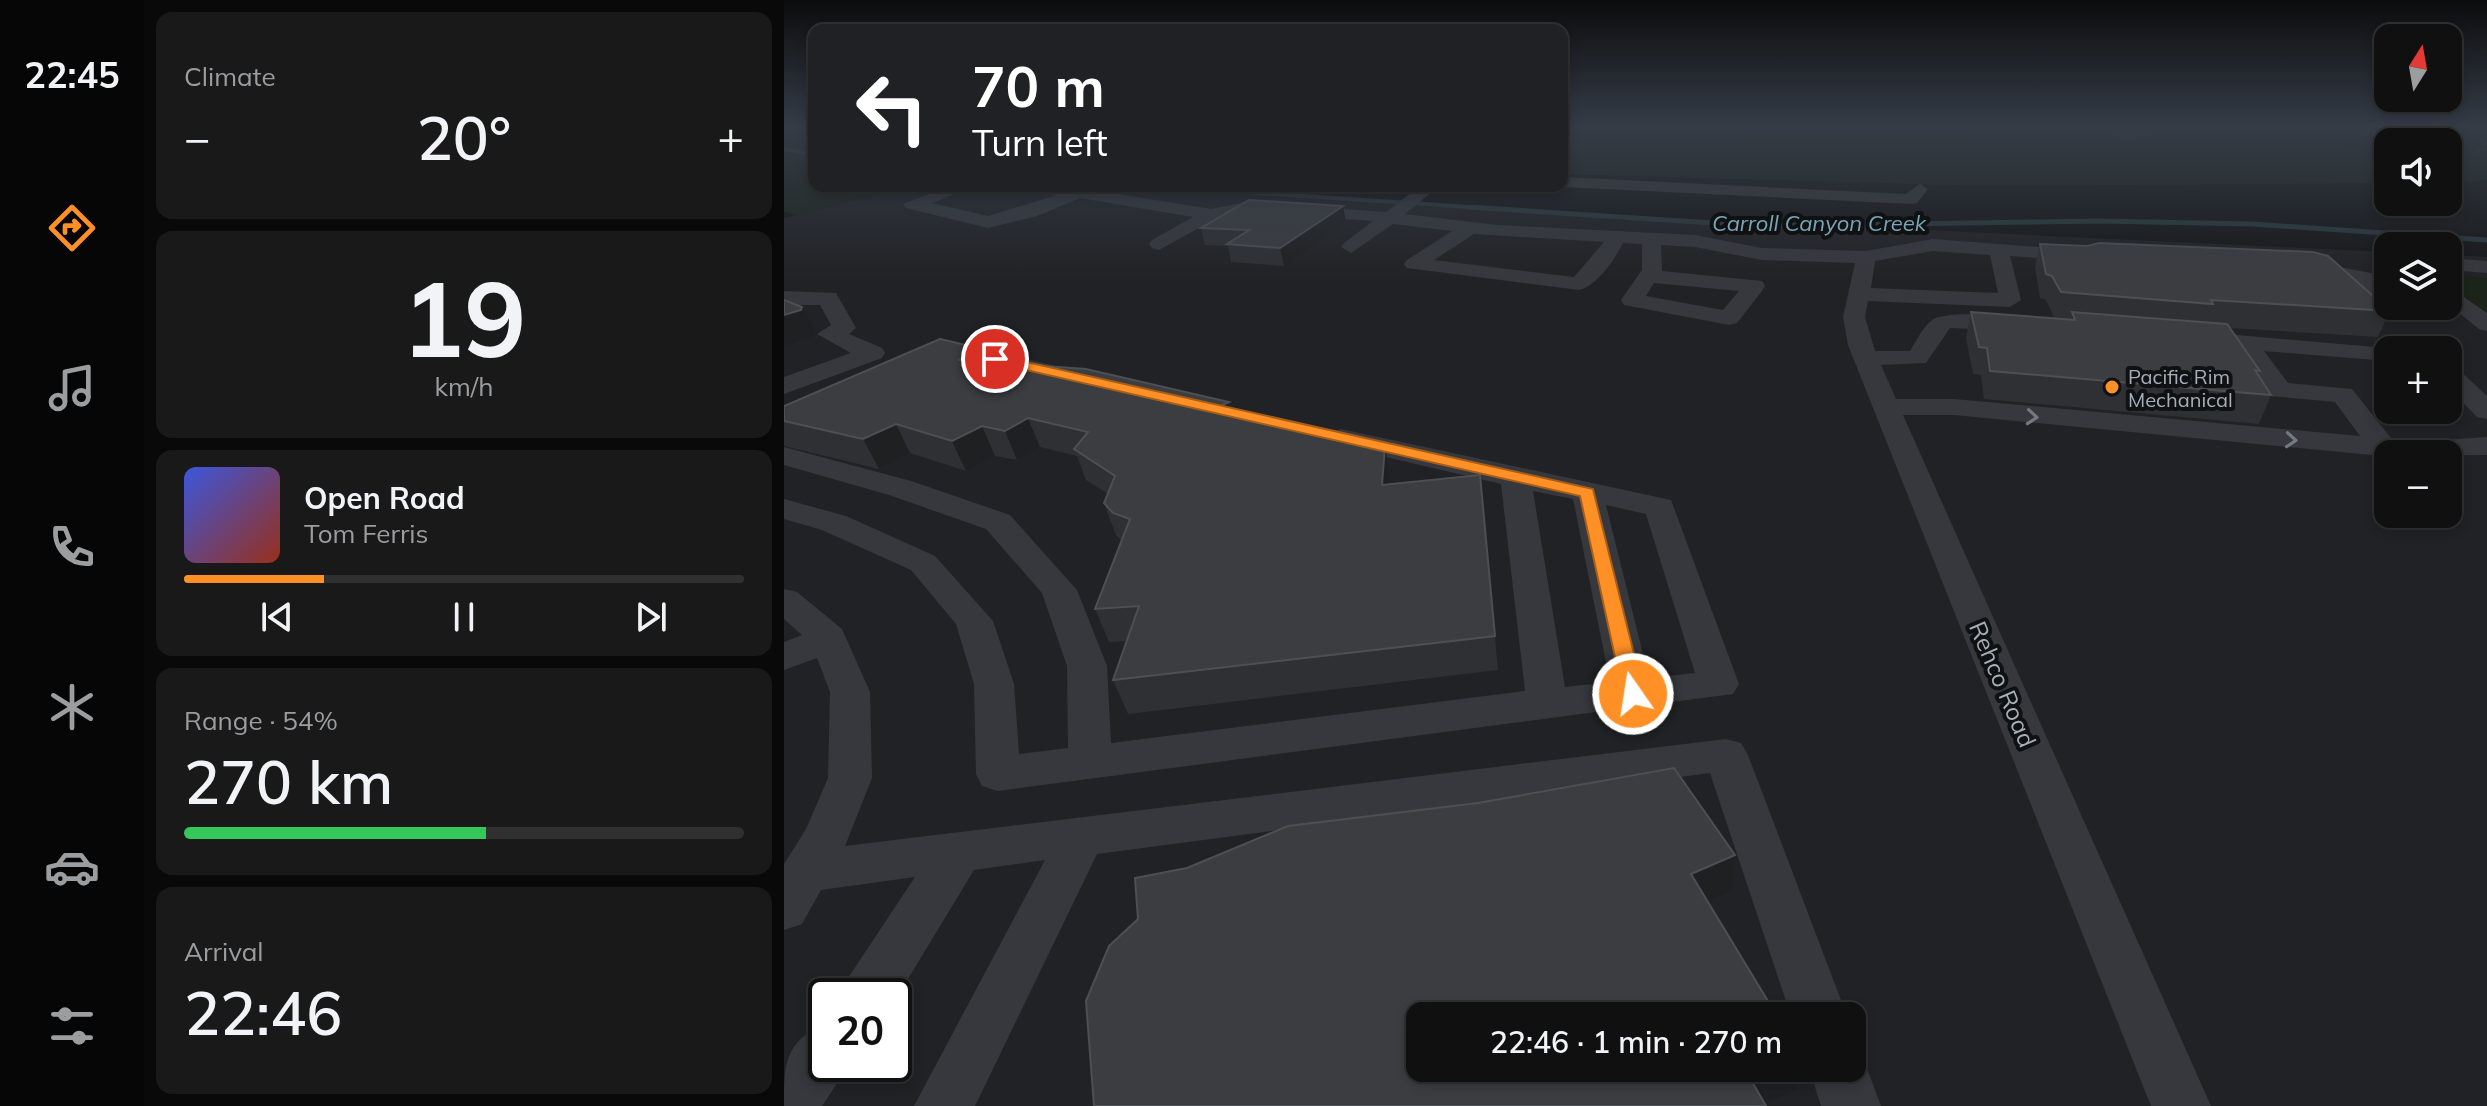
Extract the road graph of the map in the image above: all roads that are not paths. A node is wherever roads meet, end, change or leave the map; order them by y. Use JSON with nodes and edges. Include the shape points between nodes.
{"nodes":[{"id":1,"x":1568,"y":182,"type":"edge"},
{"id":2,"x":1920,"y":189,"type":"dead end"},
{"id":3,"x":949,"y":192,"type":"edge"},
{"id":4,"x":1068,"y":192,"type":"edge"},
{"id":5,"x":1424,"y":192,"type":"edge"},
{"id":6,"x":1078,"y":193,"type":"junction"},
{"id":7,"x":1401,"y":209,"type":"junction"},
{"id":8,"x":1211,"y":214,"type":"junction"},
{"id":9,"x":1470,"y":228,"type":"junction"},
{"id":10,"x":1159,"y":244,"type":"dead end"},
{"id":11,"x":1612,"y":246,"type":"junction"},
{"id":12,"x":1351,"y":247,"type":"dead end"},
{"id":13,"x":2101,"y":256,"type":"edge"},
{"id":14,"x":2000,"y":257,"type":"junction"},
{"id":15,"x":1651,"y":258,"type":"junction"},
{"id":16,"x":2287,"y":265,"type":"edge"},
{"id":17,"x":2462,"y":265,"type":"edge"},
{"id":18,"x":2487,"y":267,"type":"edge"},
{"id":19,"x":1862,"y":276,"type":"junction"},
{"id":20,"x":2374,"y":286,"type":"edge"},
{"id":21,"x":1926,"y":296,"type":"junction"},
{"id":22,"x":784,"y":298,"type":"edge"},
{"id":23,"x":2462,"y":304,"type":"edge"},
{"id":24,"x":2487,"y":324,"type":"edge"},
{"id":25,"x":2042,"y":326,"type":"edge"},
{"id":26,"x":2167,"y":336,"type":"edge"},
{"id":27,"x":2245,"y":343,"type":"junction"},
{"id":28,"x":2374,"y":353,"type":"edge"},
{"id":29,"x":1865,"y":358,"type":"junction"},
{"id":30,"x":1917,"y":358,"type":"junction"},
{"id":31,"x":1103,"y":384,"type":"edge"},
{"id":32,"x":784,"y":386,"type":"edge"},
{"id":33,"x":2462,"y":387,"type":"edge"},
{"id":34,"x":1886,"y":407,"type":"junction"},
{"id":35,"x":1954,"y":407,"type":"junction"},
{"id":36,"x":2487,"y":411,"type":"edge"},
{"id":37,"x":784,"y":419,"type":"edge"},
{"id":38,"x":1302,"y":429,"type":"edge"},
{"id":39,"x":2378,"y":440,"type":"edge"},
{"id":40,"x":2374,"y":446,"type":"edge"},
{"id":41,"x":2487,"y":446,"type":"edge"},
{"id":42,"x":2462,"y":448,"type":"edge"},
{"id":43,"x":784,"y":456,"type":"edge"},
{"id":44,"x":1516,"y":478,"type":"junction"},
{"id":45,"x":1587,"y":493,"type":"junction"},
{"id":46,"x":784,"y":509,"type":"edge"},
{"id":47,"x":784,"y":600,"type":"edge"},
{"id":48,"x":829,"y":638,"type":"junction"},
{"id":49,"x":784,"y":657,"type":"edge"},
{"id":50,"x":1633,"y":694,"type":"junction"},
{"id":51,"x":1547,"y":703,"type":"junction"},
{"id":52,"x":1090,"y":763,"type":"junction"},
{"id":53,"x":1082,"y":836,"type":"junction"},
{"id":54,"x":959,"y":852,"type":"junction"},
{"id":55,"x":795,"y":890,"type":"edge"},
{"id":56,"x":878,"y":978,"type":"edge"},
{"id":57,"x":1814,"y":1002,"type":"edge"},
{"id":58,"x":808,"y":1076,"type":"edge"},
{"id":59,"x":1843,"y":1082,"type":"edge"},
{"id":60,"x":786,"y":1106,"type":"edge"},
{"id":61,"x":944,"y":1106,"type":"edge"},
{"id":62,"x":1851,"y":1106,"type":"edge"},
{"id":63,"x":2181,"y":1106,"type":"edge"}],
"edges":[{"from":1,"to":2,"type":"street","via":[[1911,199]]},
{"from":3,"to":6,"type":"street","via":[[912,204],[988,222]]},
{"from":4,"to":6,"type":"street"},
{"from":5,"to":7,"type":"street"},
{"from":6,"to":8,"type":"street"},
{"from":7,"to":8,"type":"street","via":[[1247,207]]},
{"from":7,"to":9,"type":"street"},
{"from":7,"to":12,"type":"street"},
{"from":8,"to":10,"type":"street"},
{"from":9,"to":11,"type":"street"},
{"from":9,"to":11,"type":"street","via":[[1414,264],[1579,284]]},
{"from":11,"to":15,"type":"street"},
{"from":13,"to":14,"type":"street"},
{"from":14,"to":19,"type":"street","via":[[1933,245]]},
{"from":14,"to":21,"type":"street","via":[[1949,269],[1925,284]]},
{"from":14,"to":21,"type":"street","via":[[2010,300]]},
{"from":15,"to":15,"type":"street","via":[[1632,300],[1729,318],[1754,286]]},
{"from":15,"to":19,"type":"street","via":[[1695,241]]},
{"from":16,"to":20,"type":"street","via":[[2364,277]]},
{"from":17,"to":18,"type":"street"},
{"from":19,"to":21,"type":"street"},
{"from":19,"to":29,"type":"street","name":"Rehco Road","via":[[1854,317]]},
{"from":22,"to":32,"type":"street","via":[[828,298],[844,328],[829,334],[873,353]]},
{"from":23,"to":24,"type":"street"},
{"from":25,"to":30,"type":"street","via":[[1946,321]]},
{"from":26,"to":27,"type":"street"},
{"from":27,"to":28,"type":"street"},
{"from":27,"to":39,"type":"street","via":[[2280,390],[2343,395]]},
{"from":29,"to":30,"type":"street"},
{"from":29,"to":34,"type":"street","name":"Rehco Road"},
{"from":30,"to":35,"type":"street","via":[[1947,391]]},
{"from":31,"to":37,"type":"street","via":[[965,352],[925,356]]},
{"from":33,"to":36,"type":"street"},
{"from":34,"to":35,"type":"street"},
{"from":34,"to":63,"type":"street","name":"Rehco Road"},
{"from":35,"to":40,"type":"street","one_way":true},
{"from":38,"to":44,"type":"street"},
{"from":41,"to":42,"type":"street"},
{"from":43,"to":52,"type":"street","via":[[998,522],[1059,590],[1087,666]]},
{"from":44,"to":45,"type":"street"},
{"from":44,"to":51,"type":"street"},
{"from":45,"to":50,"type":"street"},
{"from":45,"to":50,"type":"street","via":[[1660,507],[1719,684]]},
{"from":46,"to":52,"type":"street","via":[[834,523],[923,563],[974,621],[994,684],[998,774]]},
{"from":47,"to":48,"type":"street"},
{"from":48,"to":49,"type":"street"},
{"from":48,"to":55,"type":"street","via":[[850,692],[850,778],[826,837]]},
{"from":50,"to":51,"type":"street"},
{"from":51,"to":52,"type":"street"},
{"from":53,"to":54,"type":"street"},
{"from":53,"to":57,"type":"street","via":[[1726,755]]},
{"from":53,"to":61,"type":"street"},
{"from":54,"to":55,"type":"street"},
{"from":54,"to":56,"type":"street"},
{"from":58,"to":60,"type":"street"},
{"from":59,"to":62,"type":"street"}]}
